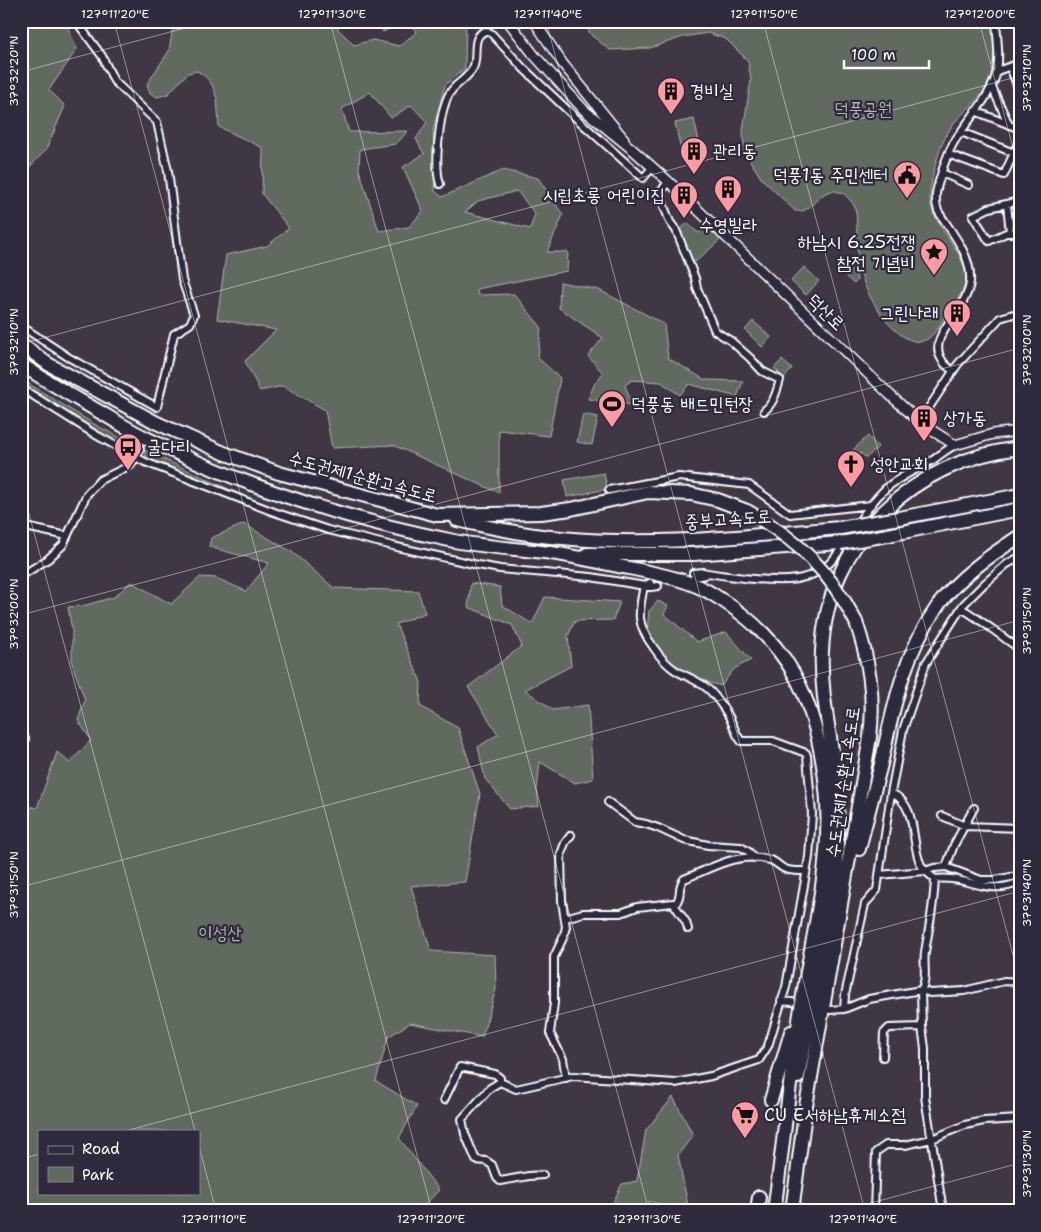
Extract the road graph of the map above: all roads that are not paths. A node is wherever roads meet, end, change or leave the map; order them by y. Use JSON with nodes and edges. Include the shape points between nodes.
{"nodes":[{"id":1,"x":76,"y":21,"type":"edge"},
{"id":2,"x":508,"y":21,"type":"edge"},
{"id":3,"x":534,"y":21,"type":"edge"},
{"id":4,"x":996,"y":21,"type":"edge"},
{"id":5,"x":1020,"y":63,"type":"edge"},
{"id":6,"x":1010,"y":67,"type":"junction"},
{"id":7,"x":997,"y":71,"type":"junction"},
{"id":8,"x":992,"y":87,"type":"junction"},
{"id":9,"x":1020,"y":93,"type":"edge"},
{"id":10,"x":975,"y":111,"type":"junction"},
{"id":11,"x":1009,"y":125,"type":"junction"},
{"id":12,"x":1020,"y":129,"type":"edge"},
{"id":13,"x":961,"y":132,"type":"junction"},
{"id":14,"x":1020,"y":139,"type":"edge"},
{"id":15,"x":632,"y":149,"type":"junction"},
{"id":16,"x":1014,"y":153,"type":"junction"},
{"id":17,"x":948,"y":154,"type":"junction"},
{"id":18,"x":652,"y":168,"type":"junction"},
{"id":19,"x":942,"y":173,"type":"junction"},
{"id":20,"x":668,"y":181,"type":"junction"},
{"id":21,"x":440,"y":184,"type":"dead end"},
{"id":22,"x":969,"y":185,"type":"dead end"},
{"id":23,"x":1020,"y":201,"type":"edge"},
{"id":24,"x":1007,"y":204,"type":"junction"},
{"id":25,"x":1010,"y":232,"type":"junction"},
{"id":26,"x":1020,"y":232,"type":"edge"},
{"id":27,"x":1020,"y":312,"type":"edge"},
{"id":28,"x":21,"y":326,"type":"edge"},
{"id":29,"x":21,"y":344,"type":"edge"},
{"id":30,"x":21,"y":364,"type":"edge"},
{"id":31,"x":953,"y":371,"type":"junction"},
{"id":32,"x":21,"y":388,"type":"edge"},
{"id":33,"x":764,"y":411,"type":"dead end"},
{"id":34,"x":922,"y":424,"type":"junction"},
{"id":35,"x":1020,"y":431,"type":"edge"},
{"id":36,"x":955,"y":445,"type":"junction"},
{"id":37,"x":1020,"y":448,"type":"edge"},
{"id":38,"x":140,"y":449,"type":"tunnel mouth"},
{"id":39,"x":137,"y":457,"type":"junction"},
{"id":40,"x":608,"y":490,"type":"dead end"},
{"id":41,"x":1020,"y":495,"type":"edge"},
{"id":42,"x":871,"y":505,"type":"junction"},
{"id":43,"x":1020,"y":509,"type":"edge"},
{"id":44,"x":437,"y":516,"type":"junction"},
{"id":45,"x":21,"y":526,"type":"edge"},
{"id":46,"x":67,"y":536,"type":"junction"},
{"id":47,"x":1020,"y":536,"type":"edge"},
{"id":48,"x":552,"y":553,"type":"junction"},
{"id":49,"x":1020,"y":557,"type":"edge"},
{"id":50,"x":693,"y":575,"type":"dead end"},
{"id":51,"x":21,"y":576,"type":"edge"},
{"id":52,"x":647,"y":585,"type":"junction"},
{"id":53,"x":658,"y":586,"type":"tunnel mouth"},
{"id":54,"x":961,"y":608,"type":"junction"},
{"id":55,"x":1020,"y":648,"type":"edge"},
{"id":56,"x":21,"y":730,"type":"edge"},
{"id":57,"x":21,"y":748,"type":"edge"},
{"id":58,"x":890,"y":793,"type":"junction"},
{"id":59,"x":608,"y":802,"type":"dead end"},
{"id":60,"x":974,"y":808,"type":"dead end"},
{"id":61,"x":942,"y":816,"type":"dead end"},
{"id":62,"x":965,"y":826,"type":"junction"},
{"id":63,"x":1020,"y":828,"type":"edge"},
{"id":64,"x":571,"y":835,"type":"dead end"},
{"id":65,"x":754,"y":858,"type":"junction"},
{"id":66,"x":946,"y":867,"type":"junction"},
{"id":67,"x":806,"y":871,"type":"junction"},
{"id":68,"x":925,"y":872,"type":"junction"},
{"id":69,"x":1020,"y":874,"type":"edge"},
{"id":70,"x":879,"y":875,"type":"junction"},
{"id":71,"x":935,"y":879,"type":"junction"},
{"id":72,"x":1020,"y":882,"type":"edge"},
{"id":73,"x":675,"y":905,"type":"junction"},
{"id":74,"x":565,"y":918,"type":"junction"},
{"id":75,"x":688,"y":929,"type":"dead end"},
{"id":76,"x":837,"y":934,"type":"junction"},
{"id":77,"x":1020,"y":982,"type":"edge"},
{"id":78,"x":921,"y":990,"type":"junction"},
{"id":79,"x":781,"y":1000,"type":"junction"},
{"id":80,"x":797,"y":1001,"type":"junction"},
{"id":81,"x":844,"y":1009,"type":"junction"},
{"id":82,"x":830,"y":1010,"type":"dead end"},
{"id":83,"x":922,"y":1027,"type":"junction"},
{"id":84,"x":883,"y":1057,"type":"dead end"},
{"id":85,"x":566,"y":1078,"type":"junction"},
{"id":86,"x":500,"y":1082,"type":"junction"},
{"id":87,"x":444,"y":1100,"type":"dead end"},
{"id":88,"x":771,"y":1100,"type":"dead end"},
{"id":89,"x":1020,"y":1119,"type":"edge"},
{"id":90,"x":932,"y":1139,"type":"junction"},
{"id":91,"x":782,"y":1157,"type":"junction"},
{"id":92,"x":543,"y":1175,"type":"dead end"},
{"id":93,"x":759,"y":1197,"type":"dead end"},
{"id":94,"x":757,"y":1211,"type":"edge"},
{"id":95,"x":774,"y":1211,"type":"edge"},
{"id":96,"x":792,"y":1211,"type":"edge"},
{"id":97,"x":874,"y":1211,"type":"edge"},
{"id":98,"x":943,"y":1211,"type":"edge"}],
"edges":[{"from":1,"to":28,"type":"street","via":[[102,56],[114,81],[157,122],[168,171],[182,280],[194,315],[190,324],[174,334],[157,407],[68,357]]},
{"from":2,"to":15,"type":"main road","name":"덕산로","via":[[584,110]]},
{"from":3,"to":15,"type":"main road","name":"덕산로","via":[[563,64]]},
{"from":4,"to":7,"type":"street"},
{"from":5,"to":6,"type":"street"},
{"from":6,"to":7,"type":"street"},
{"from":6,"to":9,"type":"street"},
{"from":7,"to":8,"type":"street"},
{"from":8,"to":10,"type":"street"},
{"from":8,"to":11,"type":"street"},
{"from":10,"to":11,"type":"street"},
{"from":10,"to":13,"type":"street"},
{"from":11,"to":12,"type":"street"},
{"from":13,"to":16,"type":"street"},
{"from":13,"to":17,"type":"street"},
{"from":14,"to":16,"type":"street"},
{"from":15,"to":18,"type":"main road","name":"덕산로"},
{"from":16,"to":17,"type":"street","via":[[1004,175]]},
{"from":17,"to":19,"type":"street"},
{"from":18,"to":20,"type":"main road","name":"덕산로"},
{"from":18,"to":21,"type":"street","via":[[643,178],[485,30],[476,44],[474,66],[451,90],[439,127]]},
{"from":19,"to":22,"type":"street"},
{"from":19,"to":31,"type":"street","via":[[936,205],[966,256],[971,280],[963,304],[940,336],[938,346],[942,361]]},
{"from":20,"to":33,"type":"street","via":[[661,192],[662,201],[715,331],[731,341],[762,371],[780,380],[774,400]]},
{"from":20,"to":34,"type":"main road","name":"덕산로"},
{"from":23,"to":24,"type":"street"},
{"from":24,"to":25,"type":"street"},
{"from":24,"to":25,"type":"street","via":[[974,216],[989,241]]},
{"from":25,"to":26,"type":"street"},
{"from":27,"to":31,"type":"street","via":[[1000,318]]},
{"from":29,"to":44,"type":"highway","name":"수도권제1순환고속도로","via":[[48,364],[157,423],[224,453],[279,473]]},
{"from":30,"to":48,"type":"highway","name":"수도권제1순환고속도로","via":[[150,440],[224,474],[302,502],[456,541]]},
{"from":31,"to":34,"type":"street","via":[[926,412]]},
{"from":32,"to":39,"type":"street","via":[[96,436]]},
{"from":34,"to":36,"type":"main road","name":"덕산로"},
{"from":35,"to":36,"type":"main road","via":[[993,434]]},
{"from":36,"to":42,"type":"street","via":[[887,488]]},
{"from":37,"to":91,"type":"highway","via":[[973,457],[934,473],[912,487],[880,513],[867,530],[840,574],[831,598],[822,652],[836,773],[837,846],[832,900]]},
{"from":38,"to":39,"type":"street"},
{"from":39,"to":46,"type":"street","via":[[131,465],[100,480],[87,494]]},
{"from":39,"to":52,"type":"street","via":[[274,512],[379,543],[500,569]]},
{"from":40,"to":42,"type":"street","via":[[679,477],[749,485],[790,514]]},
{"from":41,"to":44,"type":"highway","name":"중부고속도로","bridge":true,"via":[[840,528],[735,537],[616,541],[563,538]]},
{"from":42,"to":50,"type":"street","via":[[835,558],[814,574],[778,581]]},
{"from":43,"to":48,"type":"highway","name":"중부고속도로","bridge":true,"via":[[840,543],[694,554]]},
{"from":44,"to":76,"type":"highway","name":"수도권제1순환고속도로","bridge":true,"via":[[541,513],[648,492],[691,494],[747,511],[770,524],[813,559],[844,599],[856,622],[871,679],[873,712],[870,736]]},
{"from":45,"to":46,"type":"street"},
{"from":46,"to":51,"type":"street","via":[[57,552]]},
{"from":47,"to":76,"type":"highway","via":[[993,553],[964,578],[940,604],[914,644],[896,693]]},
{"from":48,"to":80,"type":"highway","name":"수도권제1순환고속도로","via":[[656,574],[712,593],[770,639],[797,679],[814,718],[826,782],[827,823],[825,874]]},
{"from":49,"to":54,"type":"street","via":[[1001,568]]},
{"from":52,"to":53,"type":"street"},
{"from":52,"to":67,"type":"street","via":[[639,611],[642,626],[645,637],[665,662],[709,690],[731,719],[734,732],[741,741],[773,740],[808,756],[812,814]]},
{"from":54,"to":55,"type":"street"},
{"from":54,"to":58,"type":"street","via":[[926,663],[904,730]]},
{"from":56,"to":57,"type":"street","via":[[25,739]]},
{"from":58,"to":68,"type":"street","via":[[902,800],[908,813],[920,864]]},
{"from":58,"to":70,"type":"street"},
{"from":59,"to":65,"type":"street","via":[[635,822],[684,840],[741,847]]},
{"from":60,"to":62,"type":"street"},
{"from":61,"to":62,"type":"street"},
{"from":62,"to":63,"type":"street"},
{"from":62,"to":66,"type":"street"},
{"from":64,"to":74,"type":"street","via":[[561,854]]},
{"from":65,"to":67,"type":"street","via":[[772,860],[792,871]]},
{"from":65,"to":73,"type":"street","via":[[728,861],[684,879]]},
{"from":66,"to":68,"type":"street"},
{"from":66,"to":69,"type":"street","via":[[981,880]]},
{"from":67,"to":79,"type":"street"},
{"from":68,"to":70,"type":"street"},
{"from":68,"to":71,"type":"street"},
{"from":70,"to":81,"type":"street","via":[[876,890],[865,904]]},
{"from":71,"to":72,"type":"street","via":[[959,879],[991,888],[1004,888]]},
{"from":71,"to":78,"type":"street"},
{"from":73,"to":74,"type":"street","via":[[637,907],[621,913],[583,913]]},
{"from":73,"to":75,"type":"street"},
{"from":74,"to":85,"type":"street","via":[[566,928],[554,957],[550,1033],[563,1059]]},
{"from":76,"to":96,"type":"highway","name":"수도권제1순환고속도로","via":[[806,1106]]},
{"from":77,"to":78,"type":"street","via":[[1004,980],[964,991],[930,993]]},
{"from":78,"to":81,"type":"street","via":[[869,999]]},
{"from":78,"to":83,"type":"street"},
{"from":79,"to":80,"type":"street"},
{"from":79,"to":85,"type":"street","via":[[764,1055],[746,1066],[675,1082]]},
{"from":80,"to":88,"type":"highway"},
{"from":80,"to":91,"type":"highway","name":"수도권제1순환고속도로"},
{"from":81,"to":82,"type":"street"},
{"from":83,"to":84,"type":"street","via":[[889,1028],[884,1033]]},
{"from":83,"to":90,"type":"street","via":[[924,1097]]},
{"from":85,"to":86,"type":"street","via":[[516,1089]]},
{"from":86,"to":87,"type":"street","via":[[495,1074],[460,1067]]},
{"from":86,"to":92,"type":"street","via":[[490,1088],[462,1119],[470,1149],[476,1160],[492,1165],[500,1181]]},
{"from":89,"to":90,"type":"street","via":[[965,1125]]},
{"from":90,"to":97,"type":"street","via":[[906,1145],[886,1145],[876,1152]]},
{"from":90,"to":98,"type":"street"},
{"from":91,"to":95,"type":"highway","name":"수도권제1순환고속도로"},
{"from":93,"to":94,"type":"highway"}]}
